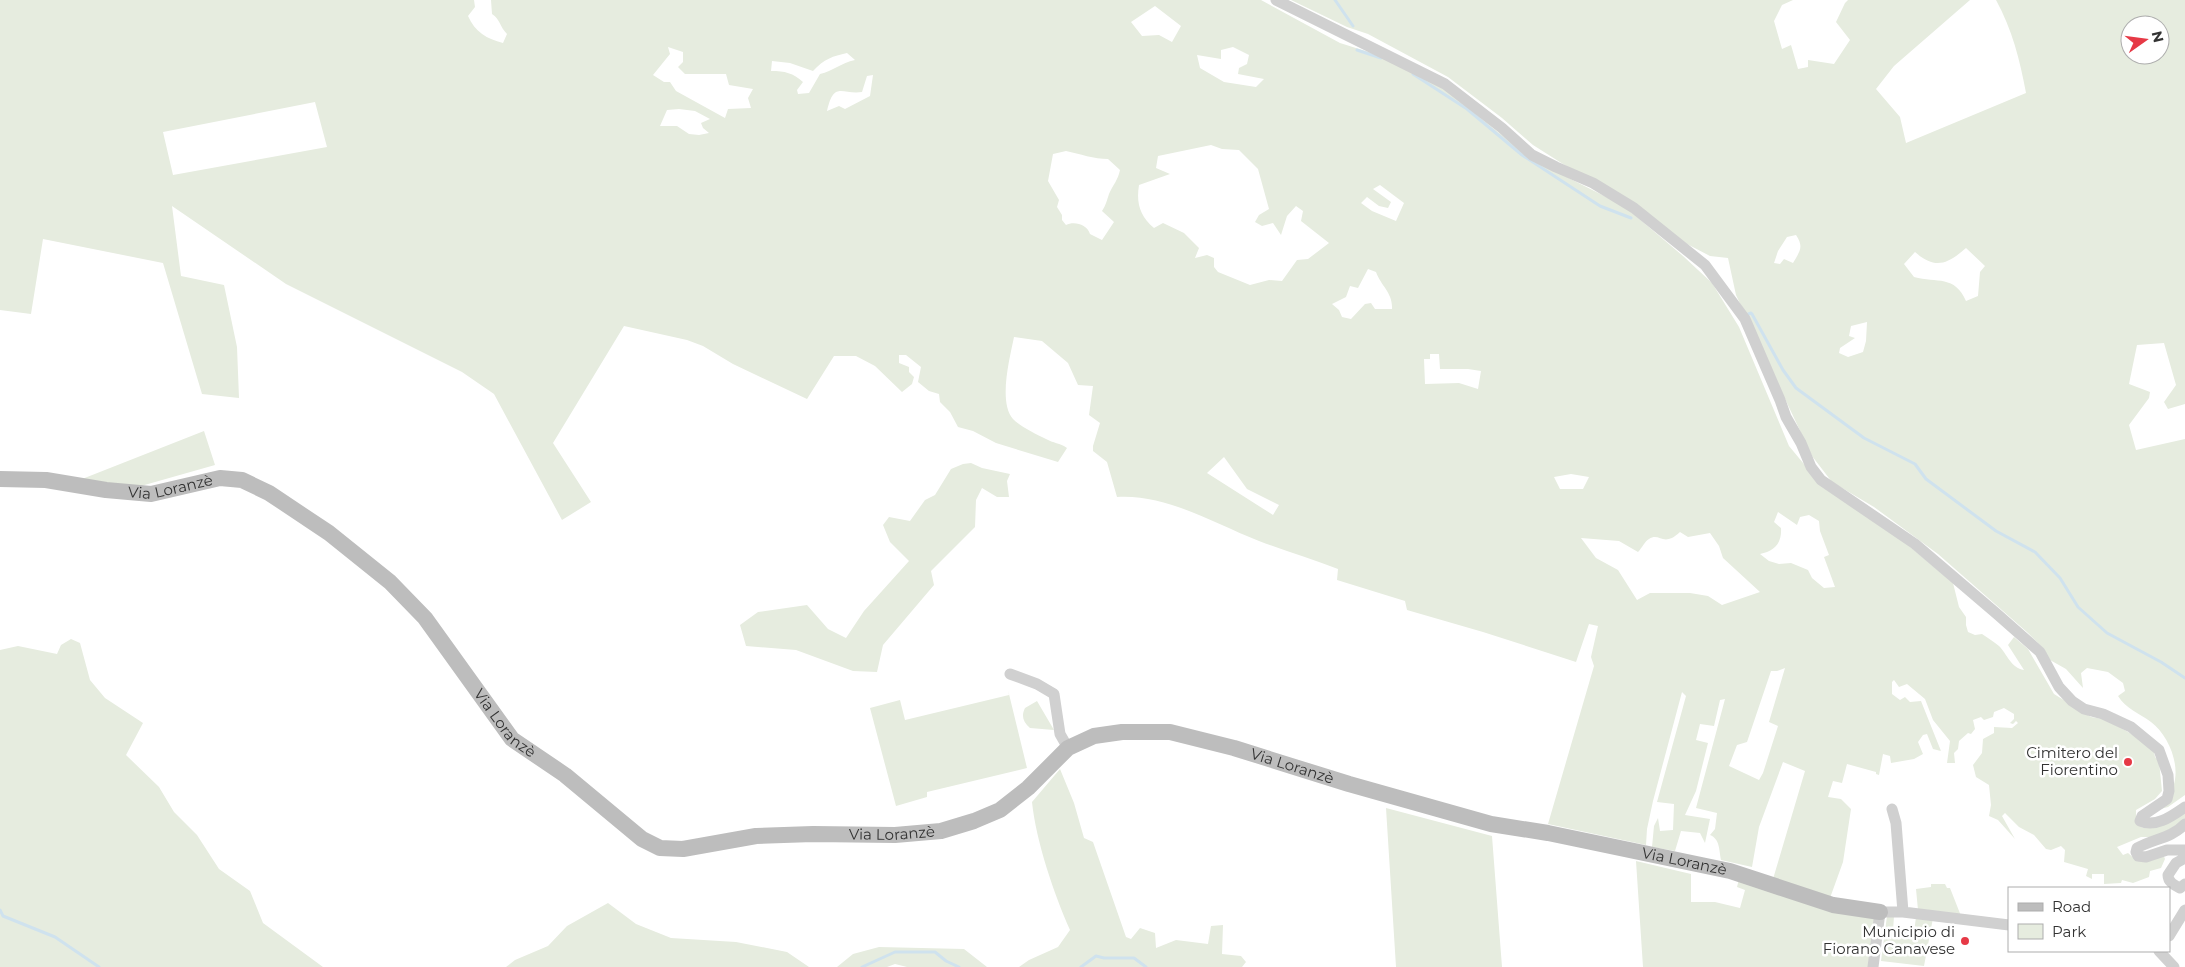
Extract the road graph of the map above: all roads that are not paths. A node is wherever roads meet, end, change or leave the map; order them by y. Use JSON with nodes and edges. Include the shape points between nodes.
{"nodes":[{"id":1,"x":1276,"y":0,"type":"edge"},
{"id":2,"x":0,"y":479,"type":"edge"},
{"id":3,"x":1010,"y":674,"type":"dead end"},
{"id":4,"x":1068,"y":748,"type":"junction"},
{"id":5,"x":2185,"y":807,"type":"edge"},
{"id":6,"x":1892,"y":809,"type":"dead end"},
{"id":7,"x":2185,"y":824,"type":"edge"},
{"id":8,"x":2185,"y":850,"type":"edge"},
{"id":9,"x":2185,"y":858,"type":"edge"},
{"id":10,"x":2185,"y":884,"type":"edge"},
{"id":11,"x":2185,"y":910,"type":"edge"},
{"id":12,"x":1880,"y":912,"type":"junction"},
{"id":13,"x":1903,"y":912,"type":"junction"},
{"id":14,"x":2008,"y":925,"type":"edge"},
{"id":15,"x":2170,"y":934,"type":"edge"},
{"id":16,"x":2159,"y":952,"type":"edge"},
{"id":17,"x":1873,"y":967,"type":"edge"},
{"id":18,"x":2174,"y":967,"type":"edge"}],
"edges":[{"from":1,"to":5,"type":"street","via":[[1445,84],[1532,155],[1593,183],[1634,208],[1705,265],[1743,316],[1786,417],[1821,480],[1915,544],[1997,614],[2040,652],[2059,687],[2072,701],[2131,727],[2159,750],[2168,774],[2167,799],[2142,816],[2140,821],[2148,825],[2158,822]]},
{"from":2,"to":4,"type":"street","name":"Via Loranzè","via":[[46,480],[151,494],[220,478],[242,480],[269,493],[329,533],[390,582],[425,618],[512,739],[565,775],[642,840],[660,848],[683,849],[756,836],[895,835],[941,831],[1000,810],[1028,788]]},
{"from":3,"to":4,"type":"street","via":[[1054,694],[1060,734]]},
{"from":4,"to":12,"type":"street","name":"Via Loranzè","via":[[1094,736],[1122,732],[1170,732],[1491,824],[1730,871],[1833,905]]},
{"from":6,"to":13,"type":"street"},
{"from":7,"to":8,"type":"street","via":[[2178,831],[2143,844],[2136,852],[2138,856],[2146,857],[2167,850]]},
{"from":9,"to":10,"type":"street","via":[[2176,863],[2168,875],[2176,886],[2180,888]]},
{"from":11,"to":15,"type":"street"},
{"from":12,"to":13,"type":"street"},
{"from":12,"to":17,"type":"street"},
{"from":13,"to":14,"type":"street"},
{"from":16,"to":18,"type":"street"}]}
